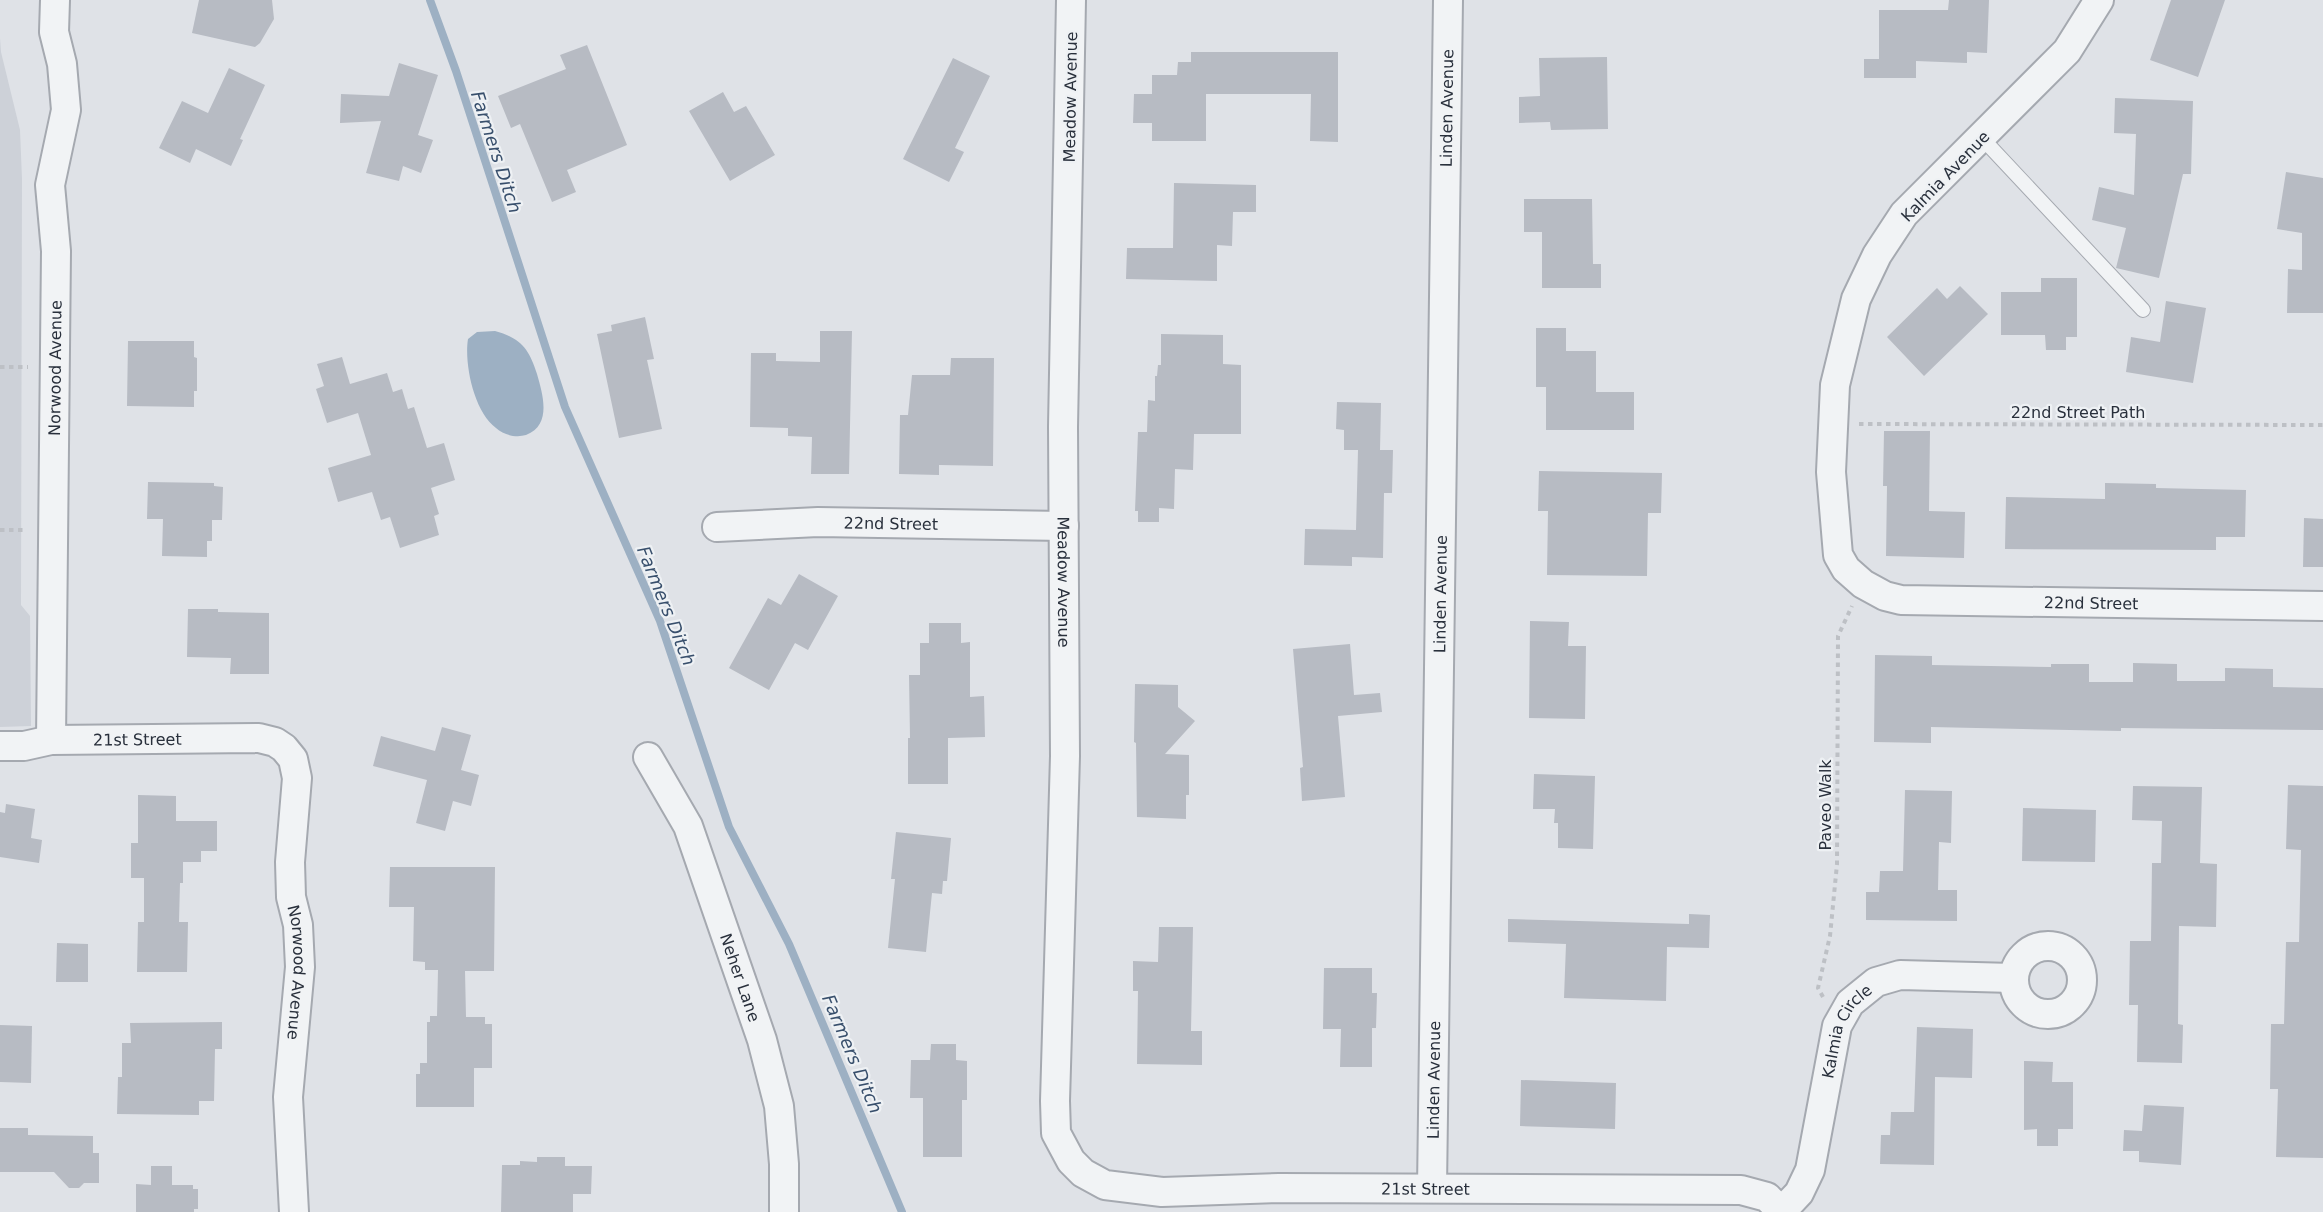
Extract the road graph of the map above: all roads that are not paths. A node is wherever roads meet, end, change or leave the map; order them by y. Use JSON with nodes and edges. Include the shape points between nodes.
{"nodes":[{"id":1,"x":55,"y":0,"type":"edge"},
{"id":2,"x":1071,"y":0,"type":"edge"},
{"id":3,"x":1448,"y":0,"type":"edge"},
{"id":4,"x":2099,"y":0,"type":"edge"},
{"id":5,"x":1981,"y":137,"type":"junction"},
{"id":6,"x":2143,"y":310,"type":"dead end"},
{"id":7,"x":1064,"y":526,"type":"junction"},
{"id":8,"x":717,"y":527,"type":"dead end"},
{"id":9,"x":1863,"y":584,"type":"joint"},
{"id":10,"x":2323,"y":606,"type":"edge"},
{"id":11,"x":51,"y":740,"type":"junction"},
{"id":12,"x":275,"y":742,"type":"joint"},
{"id":13,"x":0,"y":746,"type":"edge"},
{"id":14,"x":648,"y":757,"type":"dead end"},
{"id":15,"x":2013,"y":978,"type":"dead end"},
{"id":16,"x":1071,"y":1161,"type":"joint"},
{"id":17,"x":1432,"y":1188,"type":"junction"},
{"id":18,"x":1782,"y":1211,"type":"edge"},
{"id":19,"x":294,"y":1212,"type":"edge"},
{"id":20,"x":784,"y":1212,"type":"edge"}],
"edges":[{"from":1,"to":11,"type":"street","name":"Norwood Avenue","via":[[54,32],[62,64],[66,110],[51,185],[56,251]]},
{"from":2,"to":7,"type":"street","name":"Meadow Avenue"},
{"from":3,"to":17,"type":"street","name":"Linden Avenue"},
{"from":4,"to":5,"type":"street","name":"Kalmia Avenue","via":[[2067,51]]},
{"from":5,"to":6,"type":"lane"},
{"from":5,"to":9,"type":"street","name":"Kalmia Avenue","via":[[1904,214],[1877,255],[1849,320],[1835,386],[1831,472],[1838,555],[1846,569]]},
{"from":7,"to":8,"type":"street","name":"22nd Street","via":[[818,522]]},
{"from":7,"to":16,"type":"street","name":"Meadow Avenue","via":[[1065,756],[1055,1101],[1056,1133]]},
{"from":9,"to":10,"type":"street","name":"22nd Street","via":[[1901,600]]},
{"from":11,"to":12,"type":"street","name":"21st Street","via":[[259,738]]},
{"from":11,"to":13,"type":"street","name":"21st Street"},
{"from":12,"to":19,"type":"street","name":"Norwood Avenue","via":[[293,759],[297,778],[290,874],[300,967],[288,1097]]},
{"from":14,"to":20,"type":"street","name":"Neher Lane","via":[[688,826],[762,1040],[778,1106]]},
{"from":15,"to":18,"type":"street","name":"Kalmia Circle","via":[[1900,975],[1876,982],[1850,1003],[1837,1026],[1810,1170],[1799,1193]]},
{"from":16,"to":17,"type":"street","name":"21st Street","via":[[1105,1185],[1162,1192]]},
{"from":17,"to":18,"type":"street","name":"21st Street","via":[[1741,1190],[1767,1197]]}]}
